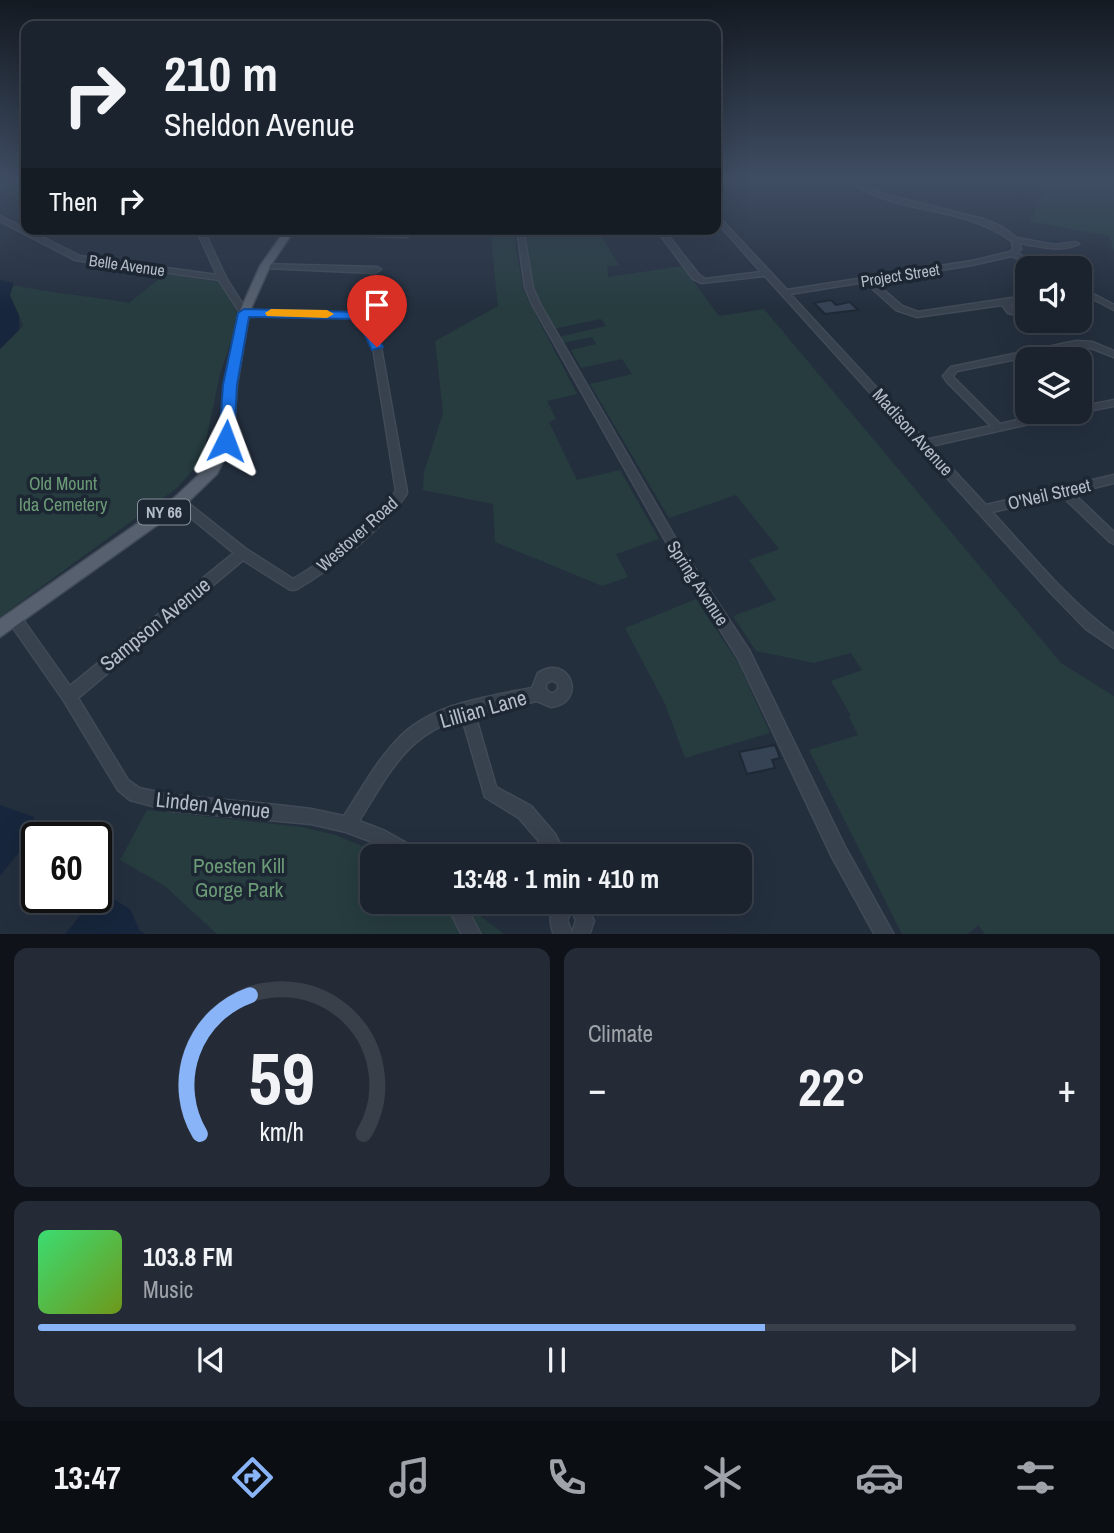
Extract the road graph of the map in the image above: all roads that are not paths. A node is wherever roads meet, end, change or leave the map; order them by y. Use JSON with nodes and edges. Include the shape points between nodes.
{"nodes":[{"id":1,"x":721,"y":222,"type":"edge"},
{"id":2,"x":982,"y":222,"type":"edge"},
{"id":3,"x":35,"y":235,"type":"edge"},
{"id":4,"x":202,"y":235,"type":"edge"},
{"id":5,"x":287,"y":235,"type":"edge"},
{"id":6,"x":521,"y":235,"type":"edge"},
{"id":7,"x":664,"y":235,"type":"edge"},
{"id":8,"x":1015,"y":240,"type":"junction"},
{"id":9,"x":1075,"y":244,"type":"dead end"},
{"id":10,"x":1013,"y":254,"type":"junction"},
{"id":11,"x":1017,"y":256,"type":"edge"},
{"id":12,"x":265,"y":266,"type":"junction"},
{"id":13,"x":295,"y":267,"type":"junction"},
{"id":14,"x":768,"y":273,"type":"junction"},
{"id":15,"x":222,"y":278,"type":"junction"},
{"id":16,"x":867,"y":280,"type":"junction"},
{"id":17,"x":786,"y":292,"type":"junction"},
{"id":18,"x":1092,"y":296,"type":"edge"},
{"id":19,"x":1015,"y":300,"type":"edge"},
{"id":20,"x":1006,"y":302,"type":"junction"},
{"id":21,"x":1114,"y":308,"type":"edge"},
{"id":22,"x":1015,"y":312,"type":"edge"},
{"id":23,"x":244,"y":313,"type":"junction"},
{"id":24,"x":1114,"y":354,"type":"edge"},
{"id":25,"x":1114,"y":403,"type":"edge"},
{"id":26,"x":1092,"y":408,"type":"edge"},
{"id":27,"x":1015,"y":423,"type":"edge"},
{"id":28,"x":998,"y":427,"type":"junction"},
{"id":29,"x":923,"y":444,"type":"junction"},
{"id":30,"x":1114,"y":479,"type":"edge"},
{"id":31,"x":1064,"y":491,"type":"junction"},
{"id":32,"x":179,"y":502,"type":"junction"},
{"id":33,"x":984,"y":510,"type":"junction"},
{"id":34,"x":1114,"y":539,"type":"edge"},
{"id":35,"x":242,"y":552,"type":"junction"},
{"id":36,"x":15,"y":618,"type":"junction"},
{"id":37,"x":0,"y":629,"type":"edge"},
{"id":38,"x":1114,"y":642,"type":"edge"},
{"id":39,"x":540,"y":693,"type":"dead end"},
{"id":40,"x":69,"y":696,"type":"junction"},
{"id":41,"x":467,"y":710,"type":"junction"},
{"id":42,"x":348,"y":823,"type":"junction"},
{"id":43,"x":397,"y":844,"type":"edge"},
{"id":44,"x":551,"y":844,"type":"edge"},
{"id":45,"x":460,"y":914,"type":"edge"},
{"id":46,"x":559,"y":914,"type":"edge"},
{"id":47,"x":582,"y":914,"type":"edge"},
{"id":48,"x":472,"y":934,"type":"edge"},
{"id":49,"x":564,"y":934,"type":"edge"},
{"id":50,"x":580,"y":934,"type":"edge"},
{"id":51,"x":885,"y":934,"type":"edge"}],
"edges":[{"from":1,"to":14,"type":"street","name":"Madison Avenue"},
{"from":2,"to":8,"type":"street"},
{"from":3,"to":15,"type":"street","name":"Belle Avenue","via":[[78,258]]},
{"from":4,"to":15,"type":"street"},
{"from":5,"to":12,"type":"main road","number":"NY 66"},
{"from":6,"to":51,"type":"street","name":"Spring Avenue","via":[[536,304],[666,533],[744,654],[838,851]]},
{"from":7,"to":14,"type":"street","via":[[701,280]]},
{"from":8,"to":9,"type":"street","via":[[1055,247]]},
{"from":8,"to":10,"type":"street"},
{"from":10,"to":11,"type":"street"},
{"from":10,"to":16,"type":"street","name":"Project Street"},
{"from":12,"to":13,"type":"street"},
{"from":12,"to":23,"type":"main road","number":"NY 66"},
{"from":13,"to":13,"type":"street","via":[[375,271],[377,270],[374,267]]},
{"from":14,"to":17,"type":"street","name":"Madison Avenue"},
{"from":15,"to":23,"type":"street"},
{"from":16,"to":17,"type":"street","name":"Project Street"},
{"from":16,"to":20,"type":"street","via":[[899,308],[917,315]]},
{"from":17,"to":29,"type":"street","name":"Madison Avenue"},
{"from":18,"to":21,"type":"street"},
{"from":19,"to":20,"type":"street"},
{"from":20,"to":22,"type":"street"},
{"from":23,"to":32,"type":"main road","number":"NY 66","via":[[230,385],[226,441],[212,470]]},
{"from":23,"to":35,"type":"street","name":"Westover Road","via":[[358,316],[364,321],[377,347],[402,492],[352,541],[297,583],[289,584]]},
{"from":24,"to":28,"type":"street","via":[[1076,344],[954,369],[950,380]]},
{"from":25,"to":26,"type":"street"},
{"from":27,"to":28,"type":"street"},
{"from":28,"to":29,"type":"street"},
{"from":29,"to":33,"type":"street","name":"Madison Avenue"},
{"from":30,"to":31,"type":"street","name":"O'Neil Street"},
{"from":31,"to":33,"type":"street","name":"O'Neil Street"},
{"from":31,"to":34,"type":"street"},
{"from":32,"to":35,"type":"street"},
{"from":32,"to":36,"type":"main road","number":"NY 66"},
{"from":33,"to":38,"type":"street","name":"Madison Avenue","via":[[1055,589]]},
{"from":35,"to":40,"type":"street","name":"Sampson Avenue"},
{"from":36,"to":37,"type":"main road","number":"NY 66"},
{"from":36,"to":40,"type":"street","name":"Linden Avenue"},
{"from":39,"to":41,"type":"street","name":"Lillian Lane"},
{"from":40,"to":42,"type":"street","name":"Linden Avenue","via":[[123,785],[135,795]]},
{"from":41,"to":42,"type":"street","name":"Lillian Lane","via":[[410,737]]},
{"from":41,"to":44,"type":"street","via":[[490,792],[525,812]]},
{"from":42,"to":43,"type":"street","name":"Linden Avenue"},
{"from":45,"to":48,"type":"street"},
{"from":46,"to":49,"type":"street","via":[[558,926]]},
{"from":47,"to":50,"type":"street"}]}
